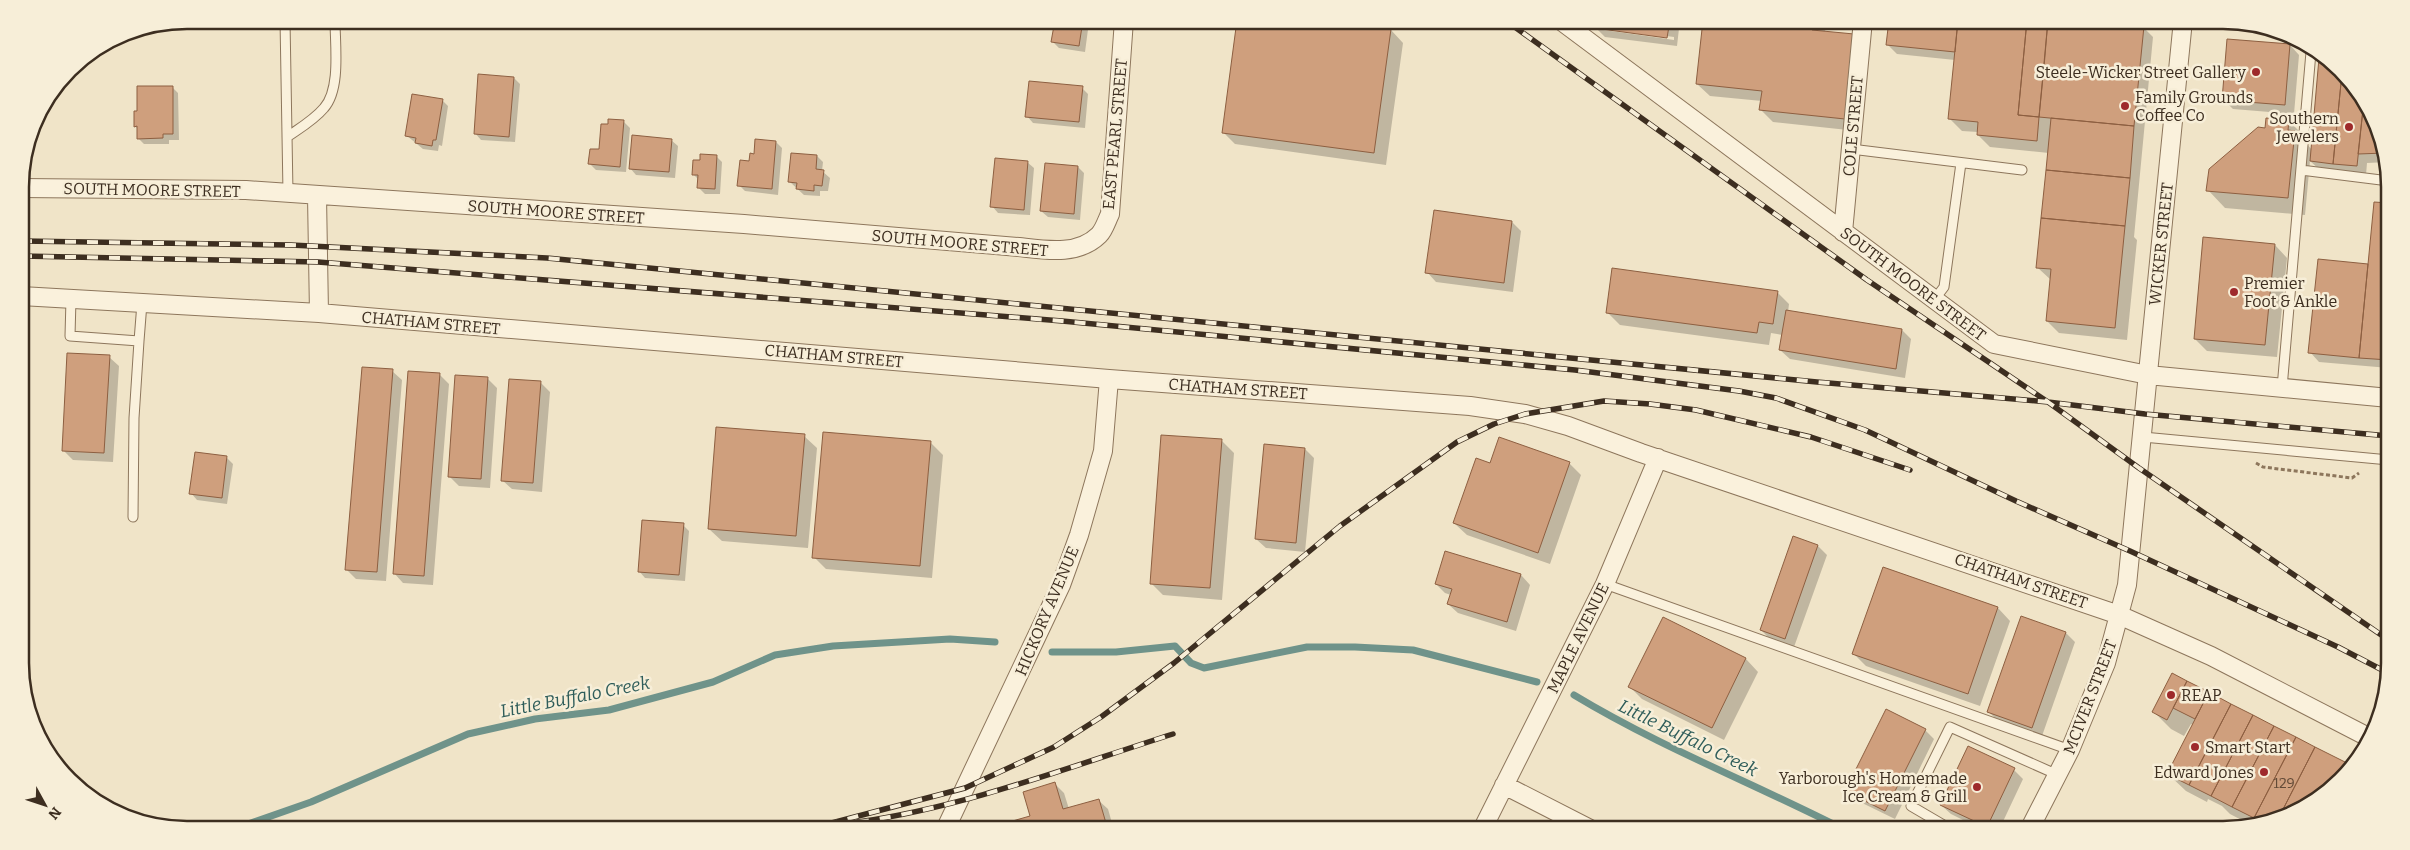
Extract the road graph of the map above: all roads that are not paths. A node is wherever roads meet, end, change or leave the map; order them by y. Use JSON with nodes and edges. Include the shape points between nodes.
{"nodes":[{"id":1,"x":285,"y":29,"type":"edge"},
{"id":2,"x":335,"y":29,"type":"edge"},
{"id":3,"x":1123,"y":29,"type":"edge"},
{"id":4,"x":1572,"y":29,"type":"edge"},
{"id":5,"x":1862,"y":29,"type":"edge"},
{"id":6,"x":2182,"y":29,"type":"edge"},
{"id":7,"x":2311,"y":55,"type":"edge"},
{"id":8,"x":287,"y":137,"type":"junction"},
{"id":9,"x":1851,"y":150,"type":"junction"},
{"id":10,"x":1961,"y":163,"type":"junction"},
{"id":11,"x":2022,"y":170,"type":"dead end"},
{"id":12,"x":2301,"y":170,"type":"junction"},
{"id":13,"x":2381,"y":180,"type":"edge"},
{"id":14,"x":29,"y":188,"type":"edge"},
{"id":15,"x":288,"y":194,"type":"junction"},
{"id":16,"x":317,"y":196,"type":"junction"},
{"id":17,"x":1843,"y":232,"type":"junction"},
{"id":18,"x":1090,"y":241,"type":"joint"},
{"id":19,"x":29,"y":296,"type":"edge"},
{"id":20,"x":71,"y":299,"type":"junction"},
{"id":21,"x":1934,"y":300,"type":"junction"},
{"id":22,"x":142,"y":303,"type":"junction"},
{"id":23,"x":319,"y":313,"type":"junction"},
{"id":24,"x":139,"y":341,"type":"junction"},
{"id":25,"x":2148,"y":375,"type":"junction"},
{"id":26,"x":1109,"y":380,"type":"junction"},
{"id":27,"x":2282,"y":388,"type":"junction"},
{"id":28,"x":2381,"y":397,"type":"edge"},
{"id":29,"x":2143,"y":438,"type":"junction"},
{"id":30,"x":1649,"y":456,"type":"junction"},
{"id":31,"x":2381,"y":459,"type":"edge"},
{"id":32,"x":2140,"y":468,"type":"joint"},
{"id":33,"x":133,"y":516,"type":"dead end"},
{"id":34,"x":1606,"y":584,"type":"junction"},
{"id":35,"x":2119,"y":615,"type":"junction"},
{"id":36,"x":2364,"y":735,"type":"edge"},
{"id":37,"x":2070,"y":750,"type":"junction"},
{"id":38,"x":2058,"y":775,"type":"junction"},
{"id":39,"x":1504,"y":785,"type":"junction"},
{"id":40,"x":950,"y":821,"type":"edge"},
{"id":41,"x":1486,"y":821,"type":"edge"},
{"id":42,"x":1574,"y":821,"type":"edge"},
{"id":43,"x":1937,"y":821,"type":"edge"},
{"id":44,"x":2034,"y":821,"type":"edge"}],
"edges":[{"from":1,"to":8,"type":"lane"},
{"from":2,"to":8,"type":"lane","via":[[335,86],[326,107]]},
{"from":3,"to":18,"type":"street","name":"EAST PEARL STREET","via":[[1110,214],[1099,234]]},
{"from":4,"to":17,"type":"street","name":"SOUTH MOORE STREET"},
{"from":5,"to":9,"type":"street","name":"COLE STREET"},
{"from":6,"to":25,"type":"street","name":"WICKER STREET"},
{"from":7,"to":12,"type":"lane"},
{"from":8,"to":15,"type":"lane"},
{"from":9,"to":10,"type":"lane"},
{"from":9,"to":17,"type":"street","name":"COLE STREET"},
{"from":10,"to":11,"type":"lane"},
{"from":10,"to":21,"type":"lane","via":[[1944,287]]},
{"from":12,"to":13,"type":"lane"},
{"from":12,"to":27,"type":"lane"},
{"from":14,"to":15,"type":"street","name":"SOUTH MOORE STREET","via":[[246,190]]},
{"from":15,"to":16,"type":"street","name":"SOUTH MOORE STREET"},
{"from":16,"to":18,"type":"street","name":"SOUTH MOORE STREET","via":[[744,224],[1019,246],[1058,252]]},
{"from":16,"to":23,"type":"street"},
{"from":17,"to":21,"type":"street","name":"SOUTH MOORE STREET"},
{"from":19,"to":20,"type":"street","name":"CHATHAM STREET"},
{"from":20,"to":22,"type":"street","name":"CHATHAM STREET"},
{"from":20,"to":24,"type":"lane","via":[[70,336]]},
{"from":21,"to":25,"type":"street","name":"SOUTH MOORE STREET","via":[[1994,344]]},
{"from":22,"to":23,"type":"street","name":"CHATHAM STREET"},
{"from":22,"to":24,"type":"lane"},
{"from":23,"to":26,"type":"street","name":"CHATHAM STREET"},
{"from":24,"to":33,"type":"lane"},
{"from":25,"to":27,"type":"street","name":"SOUTH MOORE STREET"},
{"from":25,"to":29,"type":"street","name":"WICKER STREET"},
{"from":26,"to":30,"type":"street","name":"CHATHAM STREET","via":[[1470,406],[1560,423]]},
{"from":26,"to":40,"type":"street","name":"HICKORY AVENUE","via":[[1103,451],[1079,535],[1054,601]]},
{"from":27,"to":28,"type":"street","name":"SOUTH MOORE STREET"},
{"from":29,"to":31,"type":"lane"},
{"from":29,"to":32,"type":"street","name":"WICKER STREET"},
{"from":30,"to":34,"type":"street","name":"MAPLE AVENUE"},
{"from":30,"to":35,"type":"street","name":"CHATHAM STREET"},
{"from":32,"to":35,"type":"street","name":"MCIVER STREET","via":[[2127,585]]},
{"from":34,"to":37,"type":"lane"},
{"from":34,"to":39,"type":"street","name":"MAPLE AVENUE"},
{"from":35,"to":36,"type":"street","name":"CHATHAM STREET","via":[[2211,656]]},
{"from":35,"to":37,"type":"street","name":"MCIVER STREET","via":[[2106,663]]},
{"from":37,"to":38,"type":"street","name":"MCIVER STREET"},
{"from":38,"to":43,"type":"lane","via":[[1950,727],[1911,806]]},
{"from":38,"to":44,"type":"street","name":"MCIVER STREET"},
{"from":39,"to":41,"type":"street","name":"MAPLE AVENUE"},
{"from":39,"to":42,"type":"street"}]}
